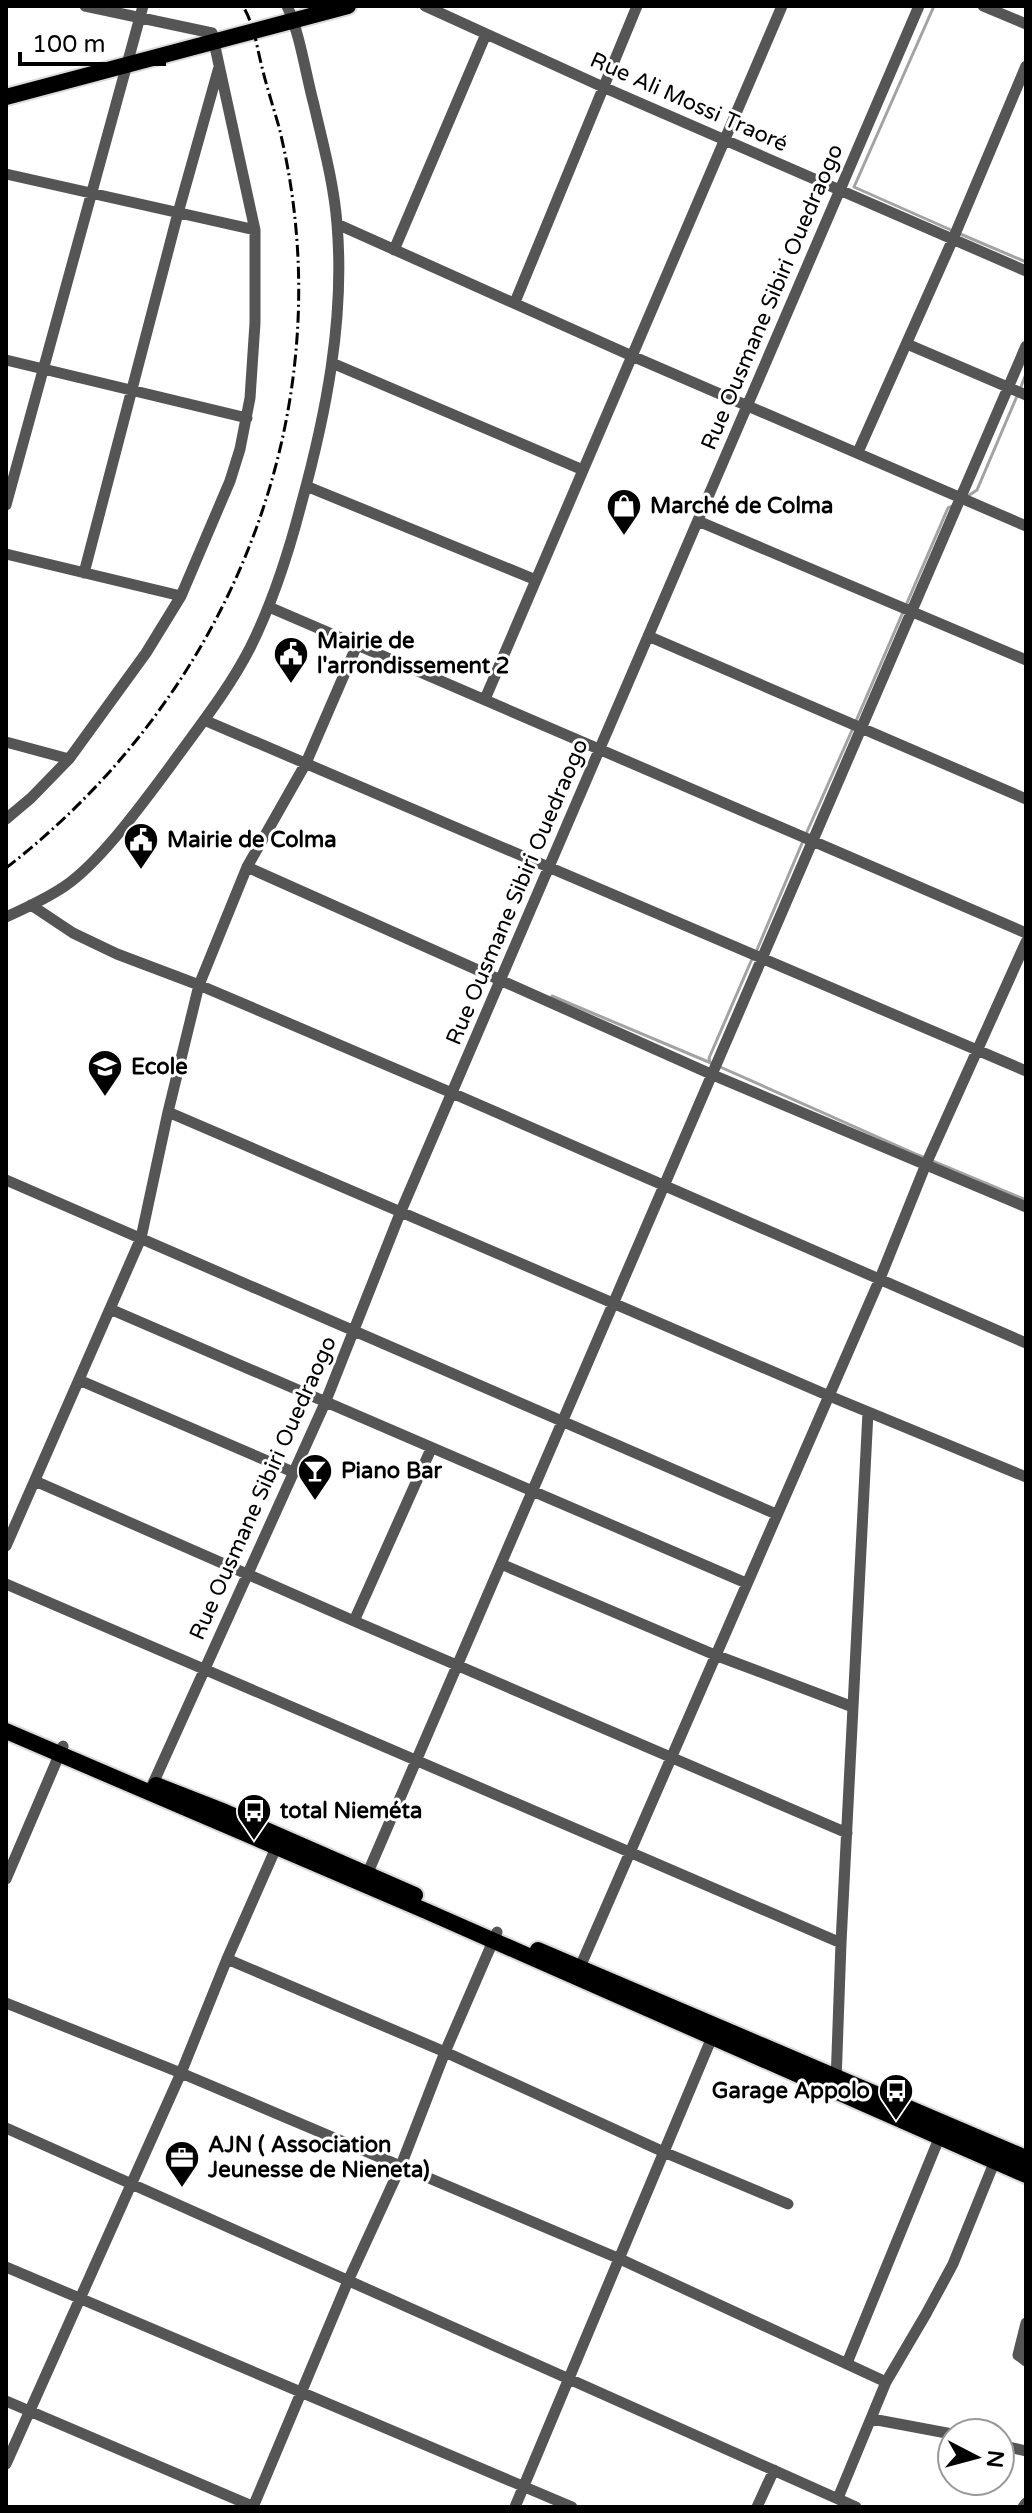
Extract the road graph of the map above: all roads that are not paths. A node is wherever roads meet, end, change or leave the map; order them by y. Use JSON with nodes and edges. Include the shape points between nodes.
{"nodes":[{"id":1,"x":85,"y":6,"type":"edge"},
{"id":2,"x":143,"y":6,"type":"edge"},
{"id":3,"x":306,"y":6,"type":"edge"},
{"id":4,"x":348,"y":6,"type":"edge"},
{"id":5,"x":425,"y":6,"type":"edge"},
{"id":6,"x":637,"y":6,"type":"edge"},
{"id":7,"x":782,"y":6,"type":"edge"},
{"id":8,"x":919,"y":6,"type":"edge"},
{"id":9,"x":983,"y":6,"type":"edge"},
{"id":10,"x":290,"y":13,"type":"edge"},
{"id":11,"x":139,"y":19,"type":"junction"},
{"id":12,"x":1026,"y":24,"type":"edge"},
{"id":13,"x":486,"y":34,"type":"junction"},
{"id":14,"x":213,"y":37,"type":"junction"},
{"id":15,"x":127,"y":61,"type":"junction"},
{"id":16,"x":219,"y":66,"type":"junction"},
{"id":17,"x":1026,"y":66,"type":"edge"},
{"id":18,"x":603,"y":87,"type":"junction"},
{"id":19,"x":6,"y":89,"type":"edge"},
{"id":20,"x":6,"y":97,"type":"edge"},
{"id":21,"x":723,"y":140,"type":"junction"},
{"id":22,"x":6,"y":174,"type":"edge"},
{"id":23,"x":840,"y":189,"type":"junction"},
{"id":24,"x":91,"y":194,"type":"junction"},
{"id":25,"x":178,"y":213,"type":"junction"},
{"id":26,"x":337,"y":224,"type":"junction"},
{"id":27,"x":255,"y":230,"type":"junction"},
{"id":28,"x":953,"y":239,"type":"junction"},
{"id":29,"x":394,"y":250,"type":"junction"},
{"id":30,"x":1026,"y":271,"type":"edge"},
{"id":31,"x":515,"y":302,"type":"junction"},
{"id":32,"x":907,"y":344,"type":"junction"},
{"id":33,"x":1026,"y":346,"type":"edge"},
{"id":34,"x":632,"y":356,"type":"junction"},
{"id":35,"x":6,"y":360,"type":"edge"},
{"id":36,"x":332,"y":363,"type":"junction"},
{"id":37,"x":43,"y":369,"type":"junction"},
{"id":38,"x":1009,"y":387,"type":"junction"},
{"id":39,"x":131,"y":390,"type":"junction"},
{"id":40,"x":1026,"y":395,"type":"edge"},
{"id":41,"x":747,"y":406,"type":"junction"},
{"id":42,"x":247,"y":418,"type":"junction"},
{"id":43,"x":858,"y":452,"type":"junction"},
{"id":44,"x":583,"y":470,"type":"junction"},
{"id":45,"x":306,"y":486,"type":"junction"},
{"id":46,"x":961,"y":497,"type":"junction"},
{"id":47,"x":6,"y":505,"type":"edge"},
{"id":48,"x":698,"y":521,"type":"junction"},
{"id":49,"x":1026,"y":526,"type":"edge"},
{"id":50,"x":6,"y":554,"type":"edge"},
{"id":51,"x":84,"y":573,"type":"junction"},
{"id":52,"x":536,"y":580,"type":"junction"},
{"id":53,"x":181,"y":596,"type":"junction"},
{"id":54,"x":269,"y":607,"type":"junction"},
{"id":55,"x":912,"y":612,"type":"junction"},
{"id":56,"x":648,"y":636,"type":"junction"},
{"id":57,"x":357,"y":645,"type":"junction"},
{"id":58,"x":1026,"y":660,"type":"edge"},
{"id":59,"x":485,"y":699,"type":"junction"},
{"id":60,"x":204,"y":720,"type":"junction"},
{"id":61,"x":861,"y":730,"type":"junction"},
{"id":62,"x":6,"y":742,"type":"edge"},
{"id":63,"x":601,"y":750,"type":"junction"},
{"id":64,"x":69,"y":759,"type":"junction"},
{"id":65,"x":306,"y":763,"type":"junction"},
{"id":66,"x":1026,"y":799,"type":"edge"},
{"id":67,"x":6,"y":819,"type":"edge"},
{"id":68,"x":813,"y":842,"type":"junction"},
{"id":69,"x":247,"y":867,"type":"junction"},
{"id":70,"x":549,"y":867,"type":"junction"},
{"id":71,"x":31,"y":905,"type":"junction"},
{"id":72,"x":6,"y":917,"type":"edge"},
{"id":73,"x":1026,"y":933,"type":"edge"},
{"id":74,"x":1026,"y":942,"type":"edge"},
{"id":75,"x":763,"y":959,"type":"junction"},
{"id":76,"x":501,"y":980,"type":"junction"},
{"id":77,"x":199,"y":985,"type":"junction"},
{"id":78,"x":978,"y":1050,"type":"junction"},
{"id":79,"x":1026,"y":1071,"type":"edge"},
{"id":80,"x":713,"y":1075,"type":"junction"},
{"id":81,"x":452,"y":1093,"type":"junction"},
{"id":82,"x":168,"y":1112,"type":"junction"},
{"id":83,"x":926,"y":1164,"type":"junction"},
{"id":84,"x":6,"y":1180,"type":"edge"},
{"id":85,"x":665,"y":1186,"type":"junction"},
{"id":86,"x":1026,"y":1207,"type":"edge"},
{"id":87,"x":401,"y":1211,"type":"junction"},
{"id":88,"x":141,"y":1238,"type":"junction"},
{"id":89,"x":879,"y":1281,"type":"junction"},
{"id":90,"x":613,"y":1304,"type":"junction"},
{"id":91,"x":110,"y":1309,"type":"junction"},
{"id":92,"x":353,"y":1332,"type":"junction"},
{"id":93,"x":1026,"y":1343,"type":"edge"},
{"id":94,"x":79,"y":1380,"type":"junction"},
{"id":95,"x":827,"y":1395,"type":"junction"},
{"id":96,"x":325,"y":1403,"type":"junction"},
{"id":97,"x":868,"y":1412,"type":"junction"},
{"id":98,"x":564,"y":1421,"type":"junction"},
{"id":99,"x":431,"y":1449,"type":"junction"},
{"id":100,"x":293,"y":1472,"type":"junction"},
{"id":101,"x":1026,"y":1477,"type":"edge"},
{"id":102,"x":35,"y":1481,"type":"junction"},
{"id":103,"x":533,"y":1492,"type":"junction"},
{"id":104,"x":776,"y":1514,"type":"junction"},
{"id":105,"x":6,"y":1546,"type":"edge"},
{"id":106,"x":501,"y":1564,"type":"junction"},
{"id":107,"x":247,"y":1574,"type":"junction"},
{"id":108,"x":746,"y":1583,"type":"junction"},
{"id":109,"x":6,"y":1584,"type":"edge"},
{"id":110,"x":354,"y":1621,"type":"junction"},
{"id":111,"x":715,"y":1655,"type":"junction"},
{"id":112,"x":459,"y":1665,"type":"junction"},
{"id":113,"x":205,"y":1669,"type":"junction"},
{"id":114,"x":853,"y":1707,"type":"junction"},
{"id":115,"x":6,"y":1720,"type":"edge"},
{"id":116,"x":6,"y":1731,"type":"edge"},
{"id":117,"x":61,"y":1750,"type":"junction"},
{"id":118,"x":671,"y":1757,"type":"junction"},
{"id":119,"x":418,"y":1761,"type":"junction"},
{"id":120,"x":151,"y":1788,"type":"junction"},
{"id":121,"x":847,"y":1833,"type":"junction"},
{"id":122,"x":278,"y":1842,"type":"junction"},
{"id":123,"x":631,"y":1852,"type":"junction"},
{"id":124,"x":6,"y":1879,"type":"edge"},
{"id":125,"x":365,"y":1879,"type":"junction"},
{"id":126,"x":495,"y":1937,"type":"junction"},
{"id":127,"x":841,"y":1943,"type":"junction"},
{"id":128,"x":227,"y":1959,"type":"junction"},
{"id":129,"x":578,"y":1973,"type":"junction"},
{"id":130,"x":6,"y":2003,"type":"edge"},
{"id":131,"x":715,"y":2032,"type":"junction"},
{"id":132,"x":445,"y":2052,"type":"junction"},
{"id":133,"x":181,"y":2073,"type":"junction"},
{"id":134,"x":836,"y":2084,"type":"junction"},
{"id":135,"x":6,"y":2128,"type":"edge"},
{"id":136,"x":940,"y":2136,"type":"junction"},
{"id":137,"x":666,"y":2153,"type":"junction"},
{"id":138,"x":998,"y":2154,"type":"junction"},
{"id":139,"x":1026,"y":2158,"type":"edge"},
{"id":140,"x":400,"y":2168,"type":"junction"},
{"id":141,"x":1026,"y":2175,"type":"edge"},
{"id":142,"x":132,"y":2183,"type":"junction"},
{"id":143,"x":788,"y":2204,"type":"dead end"},
{"id":144,"x":620,"y":2259,"type":"junction"},
{"id":145,"x":6,"y":2267,"type":"edge"},
{"id":146,"x":348,"y":2281,"type":"junction"},
{"id":147,"x":81,"y":2300,"type":"junction"},
{"id":148,"x":1026,"y":2323,"type":"edge"},
{"id":149,"x":1026,"y":2361,"type":"edge"},
{"id":150,"x":847,"y":2363,"type":"junction"},
{"id":151,"x":567,"y":2379,"type":"junction"},
{"id":152,"x":886,"y":2382,"type":"junction"},
{"id":153,"x":300,"y":2392,"type":"junction"},
{"id":154,"x":6,"y":2401,"type":"edge"},
{"id":155,"x":28,"y":2411,"type":"junction"},
{"id":156,"x":872,"y":2419,"type":"junction"},
{"id":157,"x":936,"y":2431,"type":"edge"},
{"id":158,"x":6,"y":2464,"type":"edge"},
{"id":159,"x":774,"y":2470,"type":"junction"},
{"id":160,"x":523,"y":2486,"type":"junction"},
{"id":161,"x":838,"y":2498,"type":"junction"},
{"id":162,"x":253,"y":2507,"type":"edge"},
{"id":163,"x":515,"y":2507,"type":"edge"},
{"id":164,"x":572,"y":2507,"type":"edge"},
{"id":165,"x":757,"y":2507,"type":"edge"},
{"id":166,"x":856,"y":2507,"type":"edge"}],
"edges":[{"from":1,"to":11,"type":"street"},
{"from":2,"to":11,"type":"street"},
{"from":3,"to":10,"type":"main road"},
{"from":4,"to":10,"type":"main road"},
{"from":5,"to":13,"type":"street","name":"Rue Ali Mossi Traoré"},
{"from":6,"to":18,"type":"street"},
{"from":7,"to":21,"type":"street"},
{"from":8,"to":23,"type":"street","name":"Rue Ousmane Sibiri Ouedraogo"},
{"from":9,"to":12,"type":"street"},
{"from":10,"to":14,"type":"main road"},
{"from":10,"to":26,"type":"street"},
{"from":11,"to":14,"type":"street"},
{"from":11,"to":15,"type":"street"},
{"from":13,"to":18,"type":"street","name":"Rue Ali Mossi Traoré"},
{"from":13,"to":29,"type":"street"},
{"from":14,"to":15,"type":"main road"},
{"from":14,"to":16,"type":"street"},
{"from":15,"to":19,"type":"main road"},
{"from":15,"to":20,"type":"main road"},
{"from":15,"to":24,"type":"street"},
{"from":16,"to":25,"type":"street"},
{"from":16,"to":27,"type":"street"},
{"from":17,"to":28,"type":"street"},
{"from":18,"to":21,"type":"street","name":"Rue Ali Mossi Traoré"},
{"from":18,"to":31,"type":"street"},
{"from":21,"to":23,"type":"street","name":"Rue Ali Mossi Traoré"},
{"from":21,"to":34,"type":"street"},
{"from":22,"to":24,"type":"street"},
{"from":23,"to":28,"type":"street","name":"Rue Ali Mossi Traoré"},
{"from":23,"to":41,"type":"street","name":"Rue Ousmane Sibiri Ouedraogo"},
{"from":24,"to":25,"type":"street"},
{"from":24,"to":37,"type":"street"},
{"from":25,"to":27,"type":"street"},
{"from":25,"to":39,"type":"street"},
{"from":26,"to":29,"type":"street"},
{"from":26,"to":36,"type":"street"},
{"from":27,"to":42,"type":"street"},
{"from":28,"to":30,"type":"street","name":"Rue Ali Mossi Traoré"},
{"from":28,"to":32,"type":"street"},
{"from":29,"to":31,"type":"street"},
{"from":31,"to":34,"type":"street"},
{"from":32,"to":38,"type":"street"},
{"from":32,"to":43,"type":"street"},
{"from":33,"to":38,"type":"street"},
{"from":34,"to":41,"type":"street"},
{"from":34,"to":44,"type":"street"},
{"from":35,"to":37,"type":"street"},
{"from":36,"to":44,"type":"street"},
{"from":36,"to":45,"type":"street"},
{"from":37,"to":39,"type":"street"},
{"from":37,"to":47,"type":"street"},
{"from":38,"to":40,"type":"street"},
{"from":38,"to":46,"type":"street"},
{"from":39,"to":42,"type":"street"},
{"from":39,"to":51,"type":"street"},
{"from":41,"to":43,"type":"street"},
{"from":41,"to":48,"type":"street","name":"Rue Ousmane Sibiri Ouedraogo"},
{"from":42,"to":53,"type":"street","via":[[230,481]]},
{"from":43,"to":46,"type":"street"},
{"from":44,"to":52,"type":"street"},
{"from":45,"to":52,"type":"street"},
{"from":45,"to":54,"type":"street"},
{"from":46,"to":49,"type":"street"},
{"from":46,"to":55,"type":"street"},
{"from":48,"to":55,"type":"street"},
{"from":48,"to":56,"type":"street","name":"Rue Ousmane Sibiri Ouedraogo"},
{"from":50,"to":51,"type":"street"},
{"from":51,"to":53,"type":"street"},
{"from":52,"to":59,"type":"street"},
{"from":53,"to":64,"type":"street"},
{"from":54,"to":57,"type":"street"},
{"from":54,"to":60,"type":"street"},
{"from":55,"to":58,"type":"street"},
{"from":55,"to":61,"type":"street"},
{"from":56,"to":61,"type":"street"},
{"from":56,"to":63,"type":"street","name":"Rue Ousmane Sibiri Ouedraogo"},
{"from":57,"to":59,"type":"street"},
{"from":57,"to":65,"type":"street"},
{"from":59,"to":63,"type":"street"},
{"from":60,"to":65,"type":"street"},
{"from":60,"to":71,"type":"street","via":[[100,852],[67,885]]},
{"from":61,"to":66,"type":"street"},
{"from":61,"to":68,"type":"street"},
{"from":62,"to":64,"type":"street"},
{"from":63,"to":68,"type":"street"},
{"from":63,"to":70,"type":"street","name":"Rue Ousmane Sibiri Ouedraogo"},
{"from":64,"to":67,"type":"street"},
{"from":65,"to":69,"type":"street"},
{"from":65,"to":70,"type":"street"},
{"from":68,"to":73,"type":"street"},
{"from":68,"to":75,"type":"street"},
{"from":69,"to":76,"type":"street"},
{"from":69,"to":77,"type":"street"},
{"from":70,"to":75,"type":"street"},
{"from":70,"to":76,"type":"street","name":"Rue Ousmane Sibiri Ouedraogo"},
{"from":71,"to":72,"type":"street"},
{"from":71,"to":77,"type":"street","via":[[117,954]]},
{"from":74,"to":78,"type":"street"},
{"from":75,"to":78,"type":"street"},
{"from":75,"to":80,"type":"street"},
{"from":76,"to":80,"type":"street"},
{"from":76,"to":81,"type":"street","name":"Rue Ousmane Sibiri Ouedraogo"},
{"from":77,"to":81,"type":"street"},
{"from":77,"to":82,"type":"street"},
{"from":78,"to":79,"type":"street"},
{"from":78,"to":83,"type":"street"},
{"from":80,"to":83,"type":"street"},
{"from":80,"to":85,"type":"street"},
{"from":81,"to":85,"type":"street"},
{"from":81,"to":87,"type":"street","name":"Rue Ousmane Sibiri Ouedraogo"},
{"from":82,"to":87,"type":"street"},
{"from":82,"to":88,"type":"street"},
{"from":83,"to":86,"type":"street"},
{"from":83,"to":89,"type":"street"},
{"from":84,"to":88,"type":"street"},
{"from":85,"to":89,"type":"street"},
{"from":85,"to":90,"type":"street"},
{"from":87,"to":90,"type":"street"},
{"from":87,"to":92,"type":"street","name":"Rue Ousmane Sibiri Ouedraogo"},
{"from":88,"to":91,"type":"street"},
{"from":88,"to":92,"type":"street"},
{"from":89,"to":93,"type":"street"},
{"from":89,"to":95,"type":"street"},
{"from":90,"to":95,"type":"street"},
{"from":90,"to":98,"type":"street"},
{"from":91,"to":94,"type":"street"},
{"from":91,"to":96,"type":"street"},
{"from":92,"to":96,"type":"street","name":"Rue Ousmane Sibiri Ouedraogo"},
{"from":92,"to":98,"type":"street"},
{"from":94,"to":100,"type":"street"},
{"from":94,"to":102,"type":"street"},
{"from":95,"to":97,"type":"street"},
{"from":95,"to":104,"type":"street"},
{"from":96,"to":99,"type":"street"},
{"from":96,"to":100,"type":"street","name":"Rue Ousmane Sibiri Ouedraogo"},
{"from":97,"to":101,"type":"street"},
{"from":97,"to":114,"type":"street"},
{"from":98,"to":103,"type":"street"},
{"from":98,"to":104,"type":"street"},
{"from":99,"to":103,"type":"street"},
{"from":99,"to":110,"type":"street"},
{"from":100,"to":107,"type":"street","name":"Rue Ousmane Sibiri Ouedraogo"},
{"from":102,"to":105,"type":"street"},
{"from":102,"to":107,"type":"street"},
{"from":103,"to":106,"type":"street"},
{"from":103,"to":108,"type":"street"},
{"from":104,"to":108,"type":"street"},
{"from":106,"to":111,"type":"street"},
{"from":106,"to":112,"type":"street"},
{"from":107,"to":110,"type":"street"},
{"from":107,"to":113,"type":"street","name":"Rue Ousmane Sibiri Ouedraogo"},
{"from":108,"to":111,"type":"street"},
{"from":109,"to":113,"type":"street"},
{"from":110,"to":112,"type":"street"},
{"from":111,"to":114,"type":"street"},
{"from":111,"to":118,"type":"street"},
{"from":112,"to":118,"type":"street"},
{"from":112,"to":119,"type":"street"},
{"from":113,"to":119,"type":"street"},
{"from":113,"to":120,"type":"street","name":"Rue Ousmane Sibiri Ouedraogo"},
{"from":114,"to":121,"type":"street"},
{"from":115,"to":117,"type":"main road"},
{"from":116,"to":117,"type":"main road"},
{"from":117,"to":120,"type":"main road"},
{"from":117,"to":124,"type":"street"},
{"from":118,"to":121,"type":"street"},
{"from":118,"to":123,"type":"street"},
{"from":119,"to":123,"type":"street"},
{"from":119,"to":125,"type":"street"},
{"from":120,"to":122,"type":"main road"},
{"from":121,"to":127,"type":"street"},
{"from":122,"to":125,"type":"main road"},
{"from":122,"to":128,"type":"street"},
{"from":123,"to":127,"type":"street"},
{"from":123,"to":129,"type":"street"},
{"from":125,"to":126,"type":"main road"},
{"from":126,"to":129,"type":"main road"},
{"from":126,"to":132,"type":"street"},
{"from":127,"to":134,"type":"street"},
{"from":128,"to":132,"type":"street"},
{"from":128,"to":133,"type":"street"},
{"from":129,"to":131,"type":"main road"},
{"from":130,"to":133,"type":"street"},
{"from":131,"to":134,"type":"main road"},
{"from":131,"to":137,"type":"street"},
{"from":132,"to":137,"type":"street"},
{"from":132,"to":140,"type":"street"},
{"from":133,"to":140,"type":"street"},
{"from":133,"to":142,"type":"street"},
{"from":134,"to":136,"type":"main road"},
{"from":134,"to":138,"type":"main road"},
{"from":135,"to":142,"type":"street"},
{"from":136,"to":138,"type":"main road"},
{"from":136,"to":150,"type":"street"},
{"from":137,"to":143,"type":"street"},
{"from":137,"to":144,"type":"street"},
{"from":138,"to":139,"type":"main road"},
{"from":138,"to":141,"type":"main road"},
{"from":138,"to":152,"type":"street","via":[[953,2264]]},
{"from":140,"to":144,"type":"street"},
{"from":140,"to":146,"type":"street"},
{"from":142,"to":146,"type":"street"},
{"from":142,"to":147,"type":"street"},
{"from":144,"to":150,"type":"street"},
{"from":144,"to":151,"type":"street"},
{"from":145,"to":147,"type":"street"},
{"from":146,"to":151,"type":"street"},
{"from":146,"to":153,"type":"street"},
{"from":147,"to":153,"type":"street"},
{"from":147,"to":155,"type":"street"},
{"from":148,"to":149,"type":"street","via":[[1018,2355]]},
{"from":150,"to":152,"type":"street"},
{"from":151,"to":159,"type":"street"},
{"from":151,"to":160,"type":"street"},
{"from":152,"to":156,"type":"street"},
{"from":153,"to":160,"type":"street"},
{"from":153,"to":162,"type":"street"},
{"from":154,"to":155,"type":"street"},
{"from":155,"to":158,"type":"street"},
{"from":155,"to":162,"type":"street"},
{"from":156,"to":157,"type":"street"},
{"from":156,"to":161,"type":"street"},
{"from":159,"to":161,"type":"street"},
{"from":159,"to":165,"type":"street"},
{"from":160,"to":163,"type":"street"},
{"from":160,"to":164,"type":"street"},
{"from":161,"to":166,"type":"street"}]}
